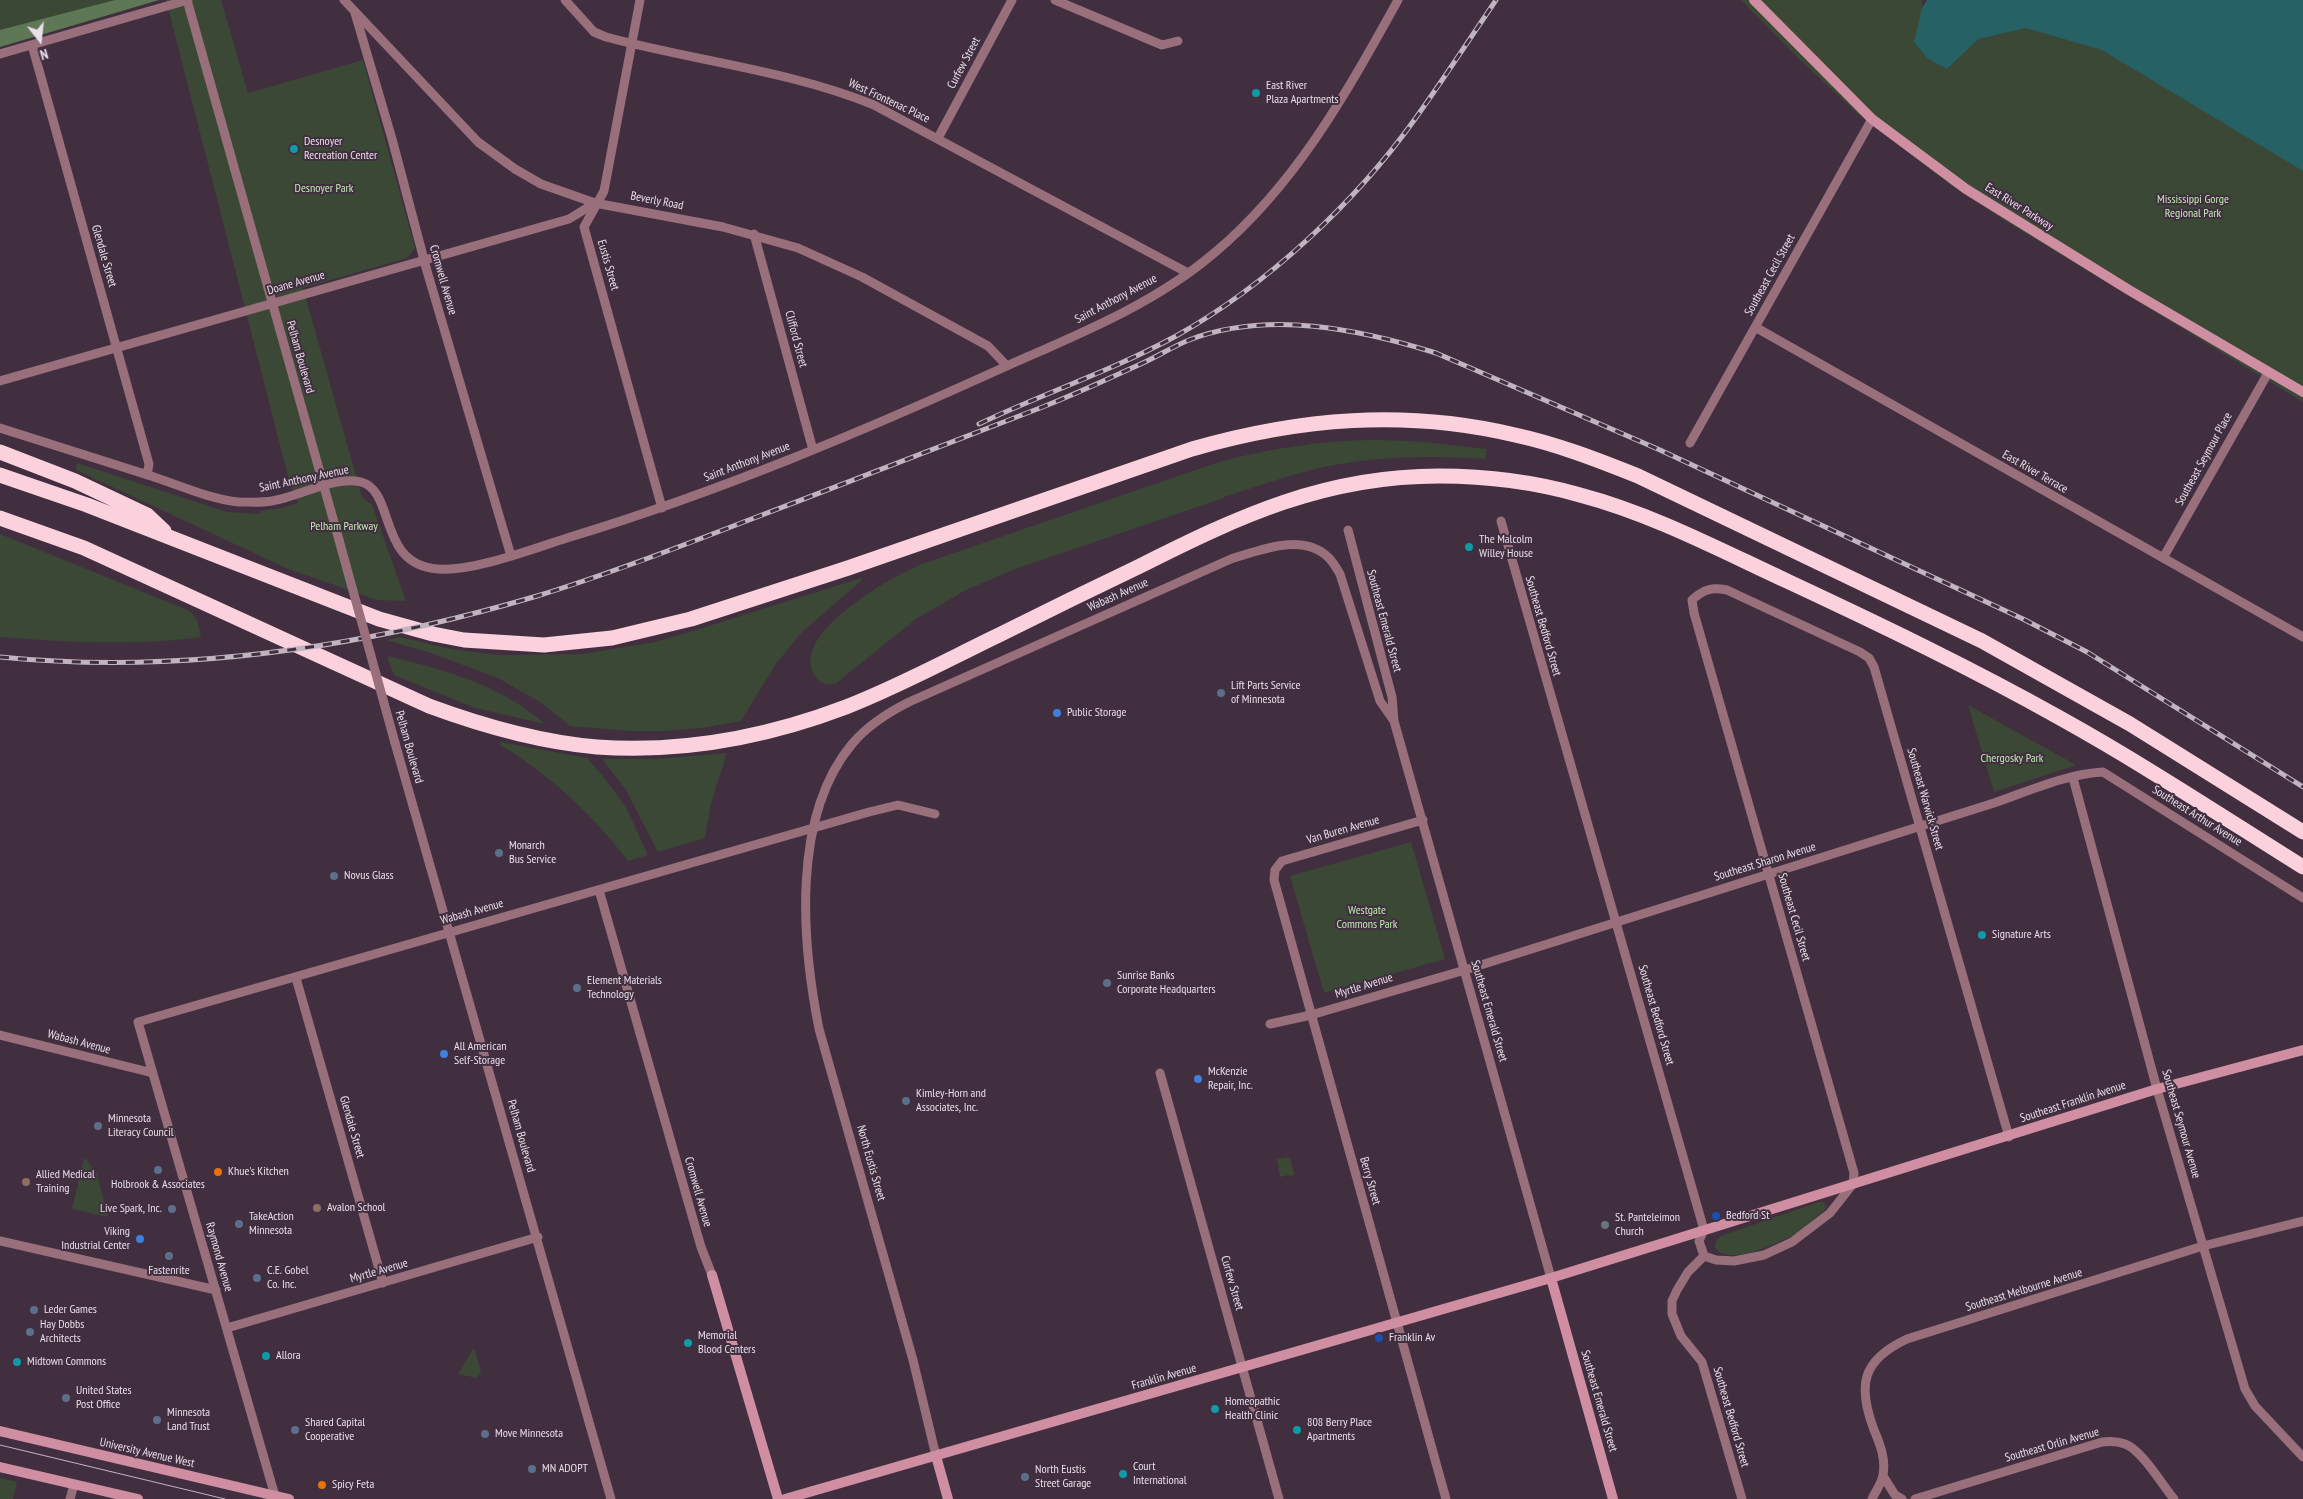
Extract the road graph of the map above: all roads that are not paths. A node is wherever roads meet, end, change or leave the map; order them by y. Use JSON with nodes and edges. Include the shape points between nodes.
{"nodes":[{"id":1,"x":187,"y":0,"type":"edge"},
{"id":2,"x":344,"y":0,"type":"edge"},
{"id":3,"x":565,"y":0,"type":"edge"},
{"id":4,"x":640,"y":0,"type":"edge"},
{"id":5,"x":1012,"y":0,"type":"edge"},
{"id":6,"x":1055,"y":0,"type":"edge"},
{"id":7,"x":1398,"y":0,"type":"edge"},
{"id":8,"x":1754,"y":0,"type":"edge"},
{"id":9,"x":354,"y":11,"type":"junction"},
{"id":10,"x":1178,"y":41,"type":"dead end"},
{"id":11,"x":632,"y":43,"type":"junction"},
{"id":12,"x":32,"y":45,"type":"junction"},
{"id":13,"x":0,"y":54,"type":"edge"},
{"id":14,"x":1872,"y":119,"type":"junction"},
{"id":15,"x":938,"y":138,"type":"junction"},
{"id":16,"x":596,"y":203,"type":"junction"},
{"id":17,"x":754,"y":234,"type":"junction"},
{"id":18,"x":424,"y":260,"type":"junction"},
{"id":19,"x":1188,"y":273,"type":"junction"},
{"id":20,"x":272,"y":303,"type":"junction"},
{"id":21,"x":1755,"y":327,"type":"junction"},
{"id":22,"x":118,"y":348,"type":"junction"},
{"id":23,"x":1007,"y":366,"type":"junction"},
{"id":24,"x":2268,"y":373,"type":"junction"},
{"id":25,"x":0,"y":381,"type":"edge"},
{"id":26,"x":2303,"y":392,"type":"edge"},
{"id":27,"x":0,"y":428,"type":"edge"},
{"id":28,"x":1690,"y":443,"type":"dead end"},
{"id":29,"x":814,"y":450,"type":"junction"},
{"id":30,"x":0,"y":452,"type":"edge"},
{"id":31,"x":0,"y":475,"type":"edge"},
{"id":32,"x":148,"y":475,"type":"junction"},
{"id":33,"x":324,"y":486,"type":"junction"},
{"id":34,"x":662,"y":508,"type":"junction"},
{"id":35,"x":0,"y":518,"type":"edge"},
{"id":36,"x":1501,"y":521,"type":"dead end"},
{"id":37,"x":1348,"y":530,"type":"dead end"},
{"id":38,"x":172,"y":539,"type":"junction"},
{"id":39,"x":510,"y":556,"type":"junction"},
{"id":40,"x":2163,"y":558,"type":"junction"},
{"id":41,"x":1692,"y":600,"type":"joint"},
{"id":42,"x":2303,"y":637,"type":"edge"},
{"id":43,"x":1394,"y":721,"type":"junction"},
{"id":44,"x":2073,"y":778,"type":"junction"},
{"id":45,"x":935,"y":814,"type":"dead end"},
{"id":46,"x":1423,"y":820,"type":"junction"},
{"id":47,"x":1920,"y":826,"type":"junction"},
{"id":48,"x":814,"y":828,"type":"junction"},
{"id":49,"x":2303,"y":832,"type":"edge"},
{"id":50,"x":2303,"y":868,"type":"edge"},
{"id":51,"x":1275,"y":870,"type":"joint"},
{"id":52,"x":1768,"y":874,"type":"junction"},
{"id":53,"x":603,"y":889,"type":"junction"},
{"id":54,"x":2303,"y":898,"type":"edge"},
{"id":55,"x":1616,"y":922,"type":"junction"},
{"id":56,"x":450,"y":932,"type":"junction"},
{"id":57,"x":1465,"y":970,"type":"junction"},
{"id":58,"x":296,"y":978,"type":"junction"},
{"id":59,"x":1311,"y":1015,"type":"junction"},
{"id":60,"x":138,"y":1022,"type":"joint"},
{"id":61,"x":1270,"y":1024,"type":"dead end"},
{"id":62,"x":0,"y":1035,"type":"edge"},
{"id":63,"x":2303,"y":1050,"type":"edge"},
{"id":64,"x":153,"y":1073,"type":"junction"},
{"id":65,"x":1160,"y":1074,"type":"dead end"},
{"id":66,"x":2157,"y":1089,"type":"junction"},
{"id":67,"x":2009,"y":1137,"type":"junction"},
{"id":68,"x":1853,"y":1184,"type":"junction"},
{"id":69,"x":2303,"y":1221,"type":"edge"},
{"id":70,"x":1704,"y":1230,"type":"junction"},
{"id":71,"x":538,"y":1237,"type":"junction"},
{"id":72,"x":0,"y":1241,"type":"edge"},
{"id":73,"x":2203,"y":1246,"type":"junction"},
{"id":74,"x":1704,"y":1256,"type":"junction"},
{"id":75,"x":712,"y":1275,"type":"joint"},
{"id":76,"x":1551,"y":1278,"type":"junction"},
{"id":77,"x":383,"y":1283,"type":"junction"},
{"id":78,"x":216,"y":1290,"type":"junction"},
{"id":79,"x":1397,"y":1323,"type":"junction"},
{"id":80,"x":227,"y":1328,"type":"junction"},
{"id":81,"x":1242,"y":1367,"type":"junction"},
{"id":82,"x":0,"y":1431,"type":"edge"},
{"id":83,"x":936,"y":1456,"type":"junction"},
{"id":84,"x":2303,"y":1457,"type":"edge"},
{"id":85,"x":0,"y":1467,"type":"edge"},
{"id":86,"x":1883,"y":1476,"type":"junction"},
{"id":87,"x":74,"y":1485,"type":"junction"},
{"id":88,"x":275,"y":1497,"type":"edge"},
{"id":89,"x":70,"y":1499,"type":"edge"},
{"id":90,"x":138,"y":1499,"type":"edge"},
{"id":91,"x":289,"y":1499,"type":"edge"},
{"id":92,"x":611,"y":1499,"type":"edge"},
{"id":93,"x":778,"y":1499,"type":"edge"},
{"id":94,"x":785,"y":1499,"type":"edge"},
{"id":95,"x":948,"y":1499,"type":"edge"},
{"id":96,"x":1279,"y":1499,"type":"edge"},
{"id":97,"x":1446,"y":1499,"type":"edge"},
{"id":98,"x":1613,"y":1499,"type":"edge"},
{"id":99,"x":1742,"y":1499,"type":"edge"},
{"id":100,"x":1872,"y":1499,"type":"edge"},
{"id":101,"x":1902,"y":1499,"type":"edge"},
{"id":102,"x":1915,"y":1499,"type":"edge"},
{"id":103,"x":2174,"y":1499,"type":"edge"}],
"edges":[{"from":1,"to":12,"type":"street"},
{"from":1,"to":20,"type":"street","name":"Pelham Boulevard"},
{"from":2,"to":9,"type":"street","name":"Beverly Road"},
{"from":3,"to":11,"type":"street","name":"West Frontenac Place","via":[[594,32]]},
{"from":4,"to":11,"type":"street","name":"Eustis Street"},
{"from":5,"to":15,"type":"street","name":"Curfew Street"},
{"from":6,"to":10,"type":"street","via":[[1162,45]]},
{"from":7,"to":19,"type":"street","name":"Saint Anthony Avenue","via":[[1328,122],[1297,166],[1250,220]]},
{"from":8,"to":14,"type":"street","name":"East River Parkway"},
{"from":9,"to":16,"type":"street","name":"Beverly Road","via":[[478,142],[541,184]]},
{"from":9,"to":18,"type":"street","name":"Cromwell Avenue"},
{"from":11,"to":15,"type":"street","name":"West Frontenac Place","via":[[812,82],[874,105]]},
{"from":11,"to":16,"type":"street","name":"Eustis Street","via":[[604,191]]},
{"from":12,"to":13,"type":"street"},
{"from":12,"to":22,"type":"street","name":"Glendale Street"},
{"from":14,"to":21,"type":"street","name":"Southeast Cecil Street"},
{"from":14,"to":24,"type":"street","name":"East River Parkway","via":[[1966,189]]},
{"from":15,"to":19,"type":"street","name":"West Frontenac Place"},
{"from":16,"to":17,"type":"street","name":"Beverly Road"},
{"from":16,"to":18,"type":"street","name":"Doane Avenue","via":[[569,219]]},
{"from":16,"to":34,"type":"street","name":"Eustis Street","via":[[584,227]]},
{"from":17,"to":23,"type":"street","name":"Beverly Road","via":[[798,248],[862,277],[988,346]]},
{"from":17,"to":29,"type":"street","name":"Clifford Street"},
{"from":18,"to":20,"type":"street","name":"Doane Avenue"},
{"from":18,"to":39,"type":"street","name":"Cromwell Avenue"},
{"from":19,"to":23,"type":"street","name":"Saint Anthony Avenue","via":[[1122,313]]},
{"from":20,"to":22,"type":"street","name":"Doane Avenue"},
{"from":20,"to":33,"type":"street","name":"Pelham Boulevard"},
{"from":21,"to":28,"type":"street","name":"Southeast Cecil Street"},
{"from":21,"to":40,"type":"street","name":"East River Terrace"},
{"from":22,"to":25,"type":"street","name":"Doane Avenue"},
{"from":22,"to":32,"type":"street","name":"Glendale Street","via":[[149,464]]},
{"from":23,"to":29,"type":"street","name":"Saint Anthony Avenue"},
{"from":24,"to":26,"type":"street","name":"East River Parkway"},
{"from":24,"to":40,"type":"street","name":"Southeast Seymour Place"},
{"from":27,"to":32,"type":"street","name":"Saint Anthony Avenue"},
{"from":29,"to":34,"type":"street","name":"Saint Anthony Avenue"},
{"from":30,"to":38,"type":"highway","via":[[75,481],[146,516]]},
{"from":31,"to":38,"type":"highway"},
{"from":32,"to":33,"type":"street","name":"Saint Anthony Avenue","via":[[243,502],[273,501]]},
{"from":33,"to":39,"type":"street","name":"Saint Anthony Avenue","via":[[358,481],[372,487],[400,549],[420,565],[457,568]]},
{"from":33,"to":56,"type":"street","name":"Pelham Boulevard","bridge":true},
{"from":34,"to":39,"type":"street","name":"Saint Anthony Avenue"},
{"from":35,"to":50,"type":"highway","via":[[84,548],[429,706],[502,730],[592,746],[648,748],[738,738],[792,726],[850,706],[1196,538],[1274,504],[1324,490],[1388,478],[1443,476],[1500,480],[1568,492],[1614,506],[1696,539],[1852,612],[2065,720]]},
{"from":36,"to":55,"type":"street","name":"Southeast Bedford Street"},
{"from":37,"to":43,"type":"street","name":"Southeast Emerald Street","via":[[1392,697]]},
{"from":38,"to":49,"type":"highway","via":[[355,611],[420,631],[498,643],[566,643],[638,633],[692,619],[1156,461],[1246,434],[1352,420],[1464,425],[1533,439],[1638,476],[1947,624],[2130,724]]},
{"from":40,"to":42,"type":"street","name":"East River Terrace"},
{"from":41,"to":47,"type":"street","name":"Southeast Warwick Street","via":[[1712,588],[1728,590],[1869,658]]},
{"from":41,"to":52,"type":"street","name":"Southeast Cecil Street"},
{"from":43,"to":46,"type":"street","name":"Southeast Emerald Street"},
{"from":43,"to":48,"type":"street","name":"Wabash Avenue","via":[[1380,701],[1340,574],[1329,558],[1313,547],[1272,547],[1231,559],[891,710],[864,732],[842,758],[825,791]]},
{"from":44,"to":47,"type":"street","name":"Southeast Sharon Avenue"},
{"from":44,"to":54,"type":"street","name":"Southeast Arthur Avenue","via":[[2103,772]]},
{"from":44,"to":66,"type":"street","name":"Southeast Seymour Avenue"},
{"from":45,"to":48,"type":"street","name":"Wabash Avenue","via":[[898,804]]},
{"from":46,"to":51,"type":"street","name":"Van Buren Avenue","via":[[1282,861]]},
{"from":46,"to":57,"type":"street","name":"Southeast Emerald Street"},
{"from":47,"to":52,"type":"street","name":"Southeast Sharon Avenue"},
{"from":47,"to":67,"type":"street","name":"Southeast Warwick Street"},
{"from":48,"to":53,"type":"street","name":"Wabash Avenue"},
{"from":48,"to":83,"type":"street","name":"North Eustis Street","via":[[806,934],[813,996],[913,1360]]},
{"from":51,"to":59,"type":"street","name":"Berry Street","via":[[1274,880]]},
{"from":52,"to":55,"type":"street","name":"Southeast Sharon Avenue"},
{"from":52,"to":68,"type":"street","name":"Southeast Cecil Street","via":[[1854,1173]]},
{"from":53,"to":56,"type":"street","name":"Wabash Avenue"},
{"from":53,"to":75,"type":"street","name":"Cromwell Avenue","via":[[701,1247]]},
{"from":55,"to":57,"type":"street","name":"Southeast Sharon Avenue"},
{"from":55,"to":70,"type":"street","name":"Southeast Bedford Street"},
{"from":56,"to":58,"type":"street","name":"Wabash Avenue"},
{"from":56,"to":71,"type":"street","name":"Pelham Boulevard"},
{"from":57,"to":59,"type":"street","name":"Myrtle Avenue"},
{"from":57,"to":76,"type":"street","name":"Southeast Emerald Street"},
{"from":58,"to":60,"type":"street","name":"Wabash Avenue"},
{"from":58,"to":77,"type":"street","name":"Glendale Street"},
{"from":59,"to":61,"type":"street","name":"Myrtle Avenue"},
{"from":59,"to":79,"type":"street","name":"Berry Street"},
{"from":60,"to":64,"type":"street","name":"Raymond Avenue"},
{"from":62,"to":64,"type":"street","name":"Wabash Avenue"},
{"from":63,"to":66,"type":"street","name":"Southeast Franklin Avenue"},
{"from":64,"to":78,"type":"street","name":"Raymond Avenue"},
{"from":65,"to":81,"type":"street","name":"Curfew Street"},
{"from":66,"to":67,"type":"street","name":"Southeast Franklin Avenue"},
{"from":66,"to":73,"type":"street","name":"Southeast Seymour Avenue"},
{"from":67,"to":68,"type":"street","name":"Southeast Franklin Avenue"},
{"from":68,"to":70,"type":"street","name":"Southeast Franklin Avenue"},
{"from":68,"to":74,"type":"street","via":[[1823,1218],[1778,1249],[1734,1261]]},
{"from":69,"to":73,"type":"street","name":"Southeast Melbourne Avenue"},
{"from":70,"to":74,"type":"street","name":"Southeast Bedford Street","via":[[1699,1241]]},
{"from":70,"to":76,"type":"street","name":"Southeast Franklin Avenue"},
{"from":71,"to":77,"type":"street","name":"Myrtle Avenue"},
{"from":71,"to":92,"type":"street","name":"Pelham Boulevard"},
{"from":72,"to":78,"type":"street"},
{"from":73,"to":84,"type":"street","name":"Southeast Seymour Avenue","via":[[2248,1397]]},
{"from":73,"to":86,"type":"street","name":"Southeast Melbourne Avenue","via":[[1907,1339],[1884,1351],[1869,1368],[1865,1390],[1869,1416],[1881,1447]]},
{"from":74,"to":99,"type":"street","name":"Southeast Bedford Street","via":[[1688,1272],[1677,1290],[1672,1301],[1672,1314],[1681,1336],[1702,1362]]},
{"from":75,"to":93,"type":"street","name":"Cromwell Avenue"},
{"from":76,"to":79,"type":"street","name":"Franklin Avenue"},
{"from":76,"to":98,"type":"street","name":"Southeast Emerald Street"},
{"from":77,"to":80,"type":"street","name":"Myrtle Avenue"},
{"from":78,"to":80,"type":"street","name":"Raymond Avenue"},
{"from":79,"to":81,"type":"street","name":"Franklin Avenue"},
{"from":79,"to":97,"type":"street","name":"Berry Street"},
{"from":80,"to":88,"type":"street","name":"Raymond Avenue"},
{"from":81,"to":83,"type":"street","name":"Franklin Avenue"},
{"from":81,"to":96,"type":"street","name":"Curfew Street"},
{"from":82,"to":88,"type":"street","name":"University Avenue West"},
{"from":83,"to":94,"type":"street","name":"Franklin Avenue"},
{"from":83,"to":95,"type":"street","name":"North Eustis Street"},
{"from":85,"to":87,"type":"street"},
{"from":86,"to":100,"type":"street","name":"Southeast Melbourne Avenue"},
{"from":86,"to":101,"type":"street","via":[[1895,1495]]},
{"from":87,"to":89,"type":"street"},
{"from":87,"to":90,"type":"street"},
{"from":88,"to":91,"type":"street","name":"University Avenue West"},
{"from":102,"to":103,"type":"street","name":"Southeast Orlin Avenue","via":[[2114,1441],[2127,1444],[2141,1457]]}]}
